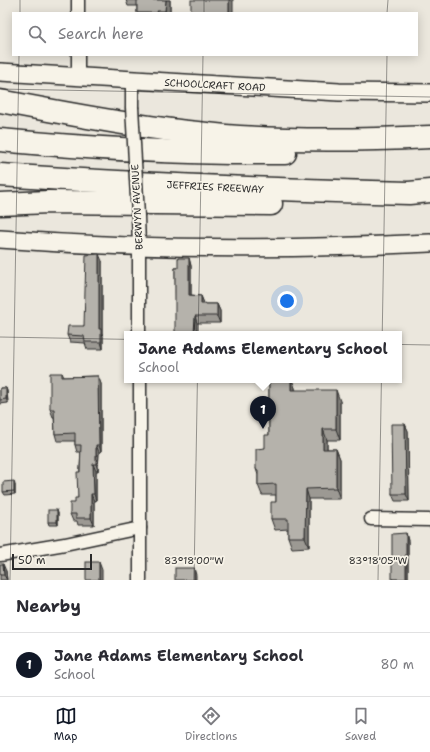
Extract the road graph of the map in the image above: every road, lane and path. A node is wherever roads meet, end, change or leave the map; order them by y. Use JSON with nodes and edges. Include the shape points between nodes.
{"nodes":[{"id":1,"x":78,"y":0,"type":"edge"},
{"id":2,"x":78,"y":12,"type":"edge"},
{"id":3,"x":78,"y":56,"type":"edge"},
{"id":4,"x":0,"y":72,"type":"edge"},
{"id":5,"x":78,"y":77,"type":"junction"},
{"id":6,"x":132,"y":80,"type":"junction"},
{"id":7,"x":430,"y":93,"type":"edge"},
{"id":8,"x":0,"y":101,"type":"edge"},
{"id":9,"x":430,"y":137,"type":"edge"},
{"id":10,"x":0,"y":140,"type":"edge"},
{"id":11,"x":430,"y":148,"type":"edge"},
{"id":12,"x":0,"y":175,"type":"edge"},
{"id":13,"x":430,"y":191,"type":"edge"},
{"id":14,"x":409,"y":193,"type":"junction"},
{"id":15,"x":0,"y":204,"type":"edge"},
{"id":16,"x":0,"y":239,"type":"edge"},
{"id":17,"x":430,"y":244,"type":"edge"},
{"id":18,"x":139,"y":246,"type":"junction"},
{"id":19,"x":139,"y":331,"type":"edge"},
{"id":20,"x":140,"y":383,"type":"edge"},
{"id":21,"x":372,"y":519,"type":"dead end"},
{"id":22,"x":430,"y":520,"type":"edge"},
{"id":23,"x":140,"y":528,"type":"junction"},
{"id":24,"x":0,"y":555,"type":"edge"},
{"id":25,"x":140,"y":580,"type":"edge"}],
"edges":[{"from":1,"to":2,"type":"street"},
{"from":3,"to":5,"type":"street"},
{"from":4,"to":5,"type":"main road","name":"SCHOOLCRAFT ROAD"},
{"from":5,"to":6,"type":"main road","name":"SCHOOLCRAFT ROAD"},
{"from":6,"to":7,"type":"main road","name":"SCHOOLCRAFT ROAD","via":[[339,92]]},
{"from":6,"to":18,"type":"street","name":"BERWYN AVENUE","bridge":true},
{"from":8,"to":9,"type":"highway","via":[[101,119],[239,137]]},
{"from":10,"to":11,"type":"highway","via":[[115,149],[231,153]]},
{"from":12,"to":14,"type":"highway","name":"JEFFRIES FREEWAY","via":[[270,190]]},
{"from":13,"to":14,"type":"highway","name":"JEFFRIES FREEWAY"},
{"from":14,"to":15,"type":"highway","via":[[340,202],[287,204]]},
{"from":16,"to":18,"type":"main road"},
{"from":17,"to":18,"type":"main road","via":[[259,248]]},
{"from":18,"to":19,"type":"street","name":"BERWYN AVENUE"},
{"from":20,"to":23,"type":"street"},
{"from":21,"to":22,"type":"street"},
{"from":23,"to":24,"type":"street"},
{"from":23,"to":25,"type":"street"}]}
